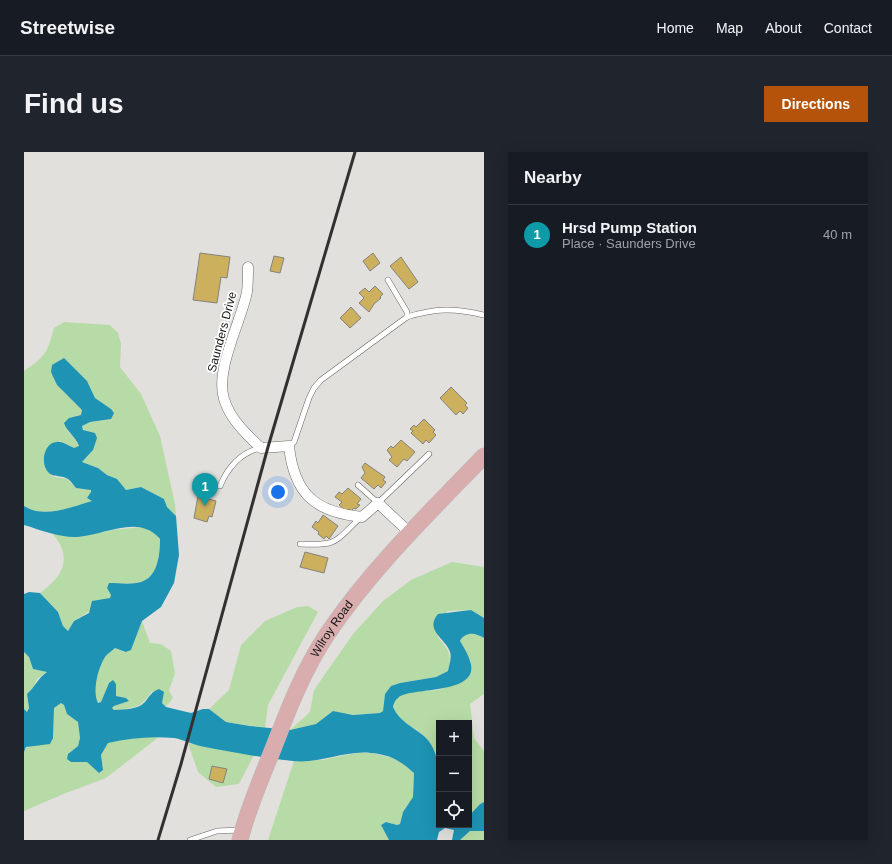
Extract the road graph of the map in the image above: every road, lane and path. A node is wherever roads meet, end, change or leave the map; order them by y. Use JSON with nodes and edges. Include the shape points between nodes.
{"nodes":[{"id":1,"x":248,"y":267,"type":"dead end"},
{"id":2,"x":388,"y":280,"type":"dead end"},
{"id":3,"x":484,"y":315,"type":"edge"},
{"id":4,"x":407,"y":317,"type":"junction"},
{"id":5,"x":290,"y":446,"type":"junction"},
{"id":6,"x":261,"y":448,"type":"junction"},
{"id":7,"x":428,"y":454,"type":"dead end"},
{"id":8,"x":484,"y":456,"type":"edge"},
{"id":9,"x":358,"y":485,"type":"dead end"},
{"id":10,"x":220,"y":486,"type":"dead end"},
{"id":11,"x":378,"y":503,"type":"junction"},
{"id":12,"x":362,"y":517,"type":"junction"},
{"id":13,"x":410,"y":533,"type":"junction"},
{"id":14,"x":300,"y":544,"type":"dead end"},
{"id":15,"x":241,"y":835,"type":"edge"},
{"id":16,"x":190,"y":840,"type":"edge"}],
"edges":[{"from":1,"to":6,"type":"street","name":"Saunders Drive","via":[[247,291],[230,345],[223,385],[228,410],[247,436]]},
{"from":2,"to":4,"type":"lane","via":[[407,312]]},
{"from":3,"to":4,"type":"lane","via":[[439,309]]},
{"from":4,"to":5,"type":"lane","via":[[321,380],[314,388],[294,442]]},
{"from":5,"to":6,"type":"street"},
{"from":5,"to":12,"type":"street","via":[[293,470],[306,494],[329,510]]},
{"from":6,"to":10,"type":"lane","via":[[249,451],[238,459],[228,470]]},
{"from":7,"to":11,"type":"lane"},
{"from":8,"to":13,"type":"main road","name":"Wilroy Road"},
{"from":9,"to":11,"type":"lane"},
{"from":11,"to":12,"type":"street"},
{"from":11,"to":13,"type":"street"},
{"from":12,"to":14,"type":"lane","via":[[331,543]]},
{"from":13,"to":15,"type":"main road","name":"Wilroy Road","via":[[354,598],[310,661],[285,717]]},
{"from":15,"to":16,"type":"lane","via":[[217,831]]}]}
